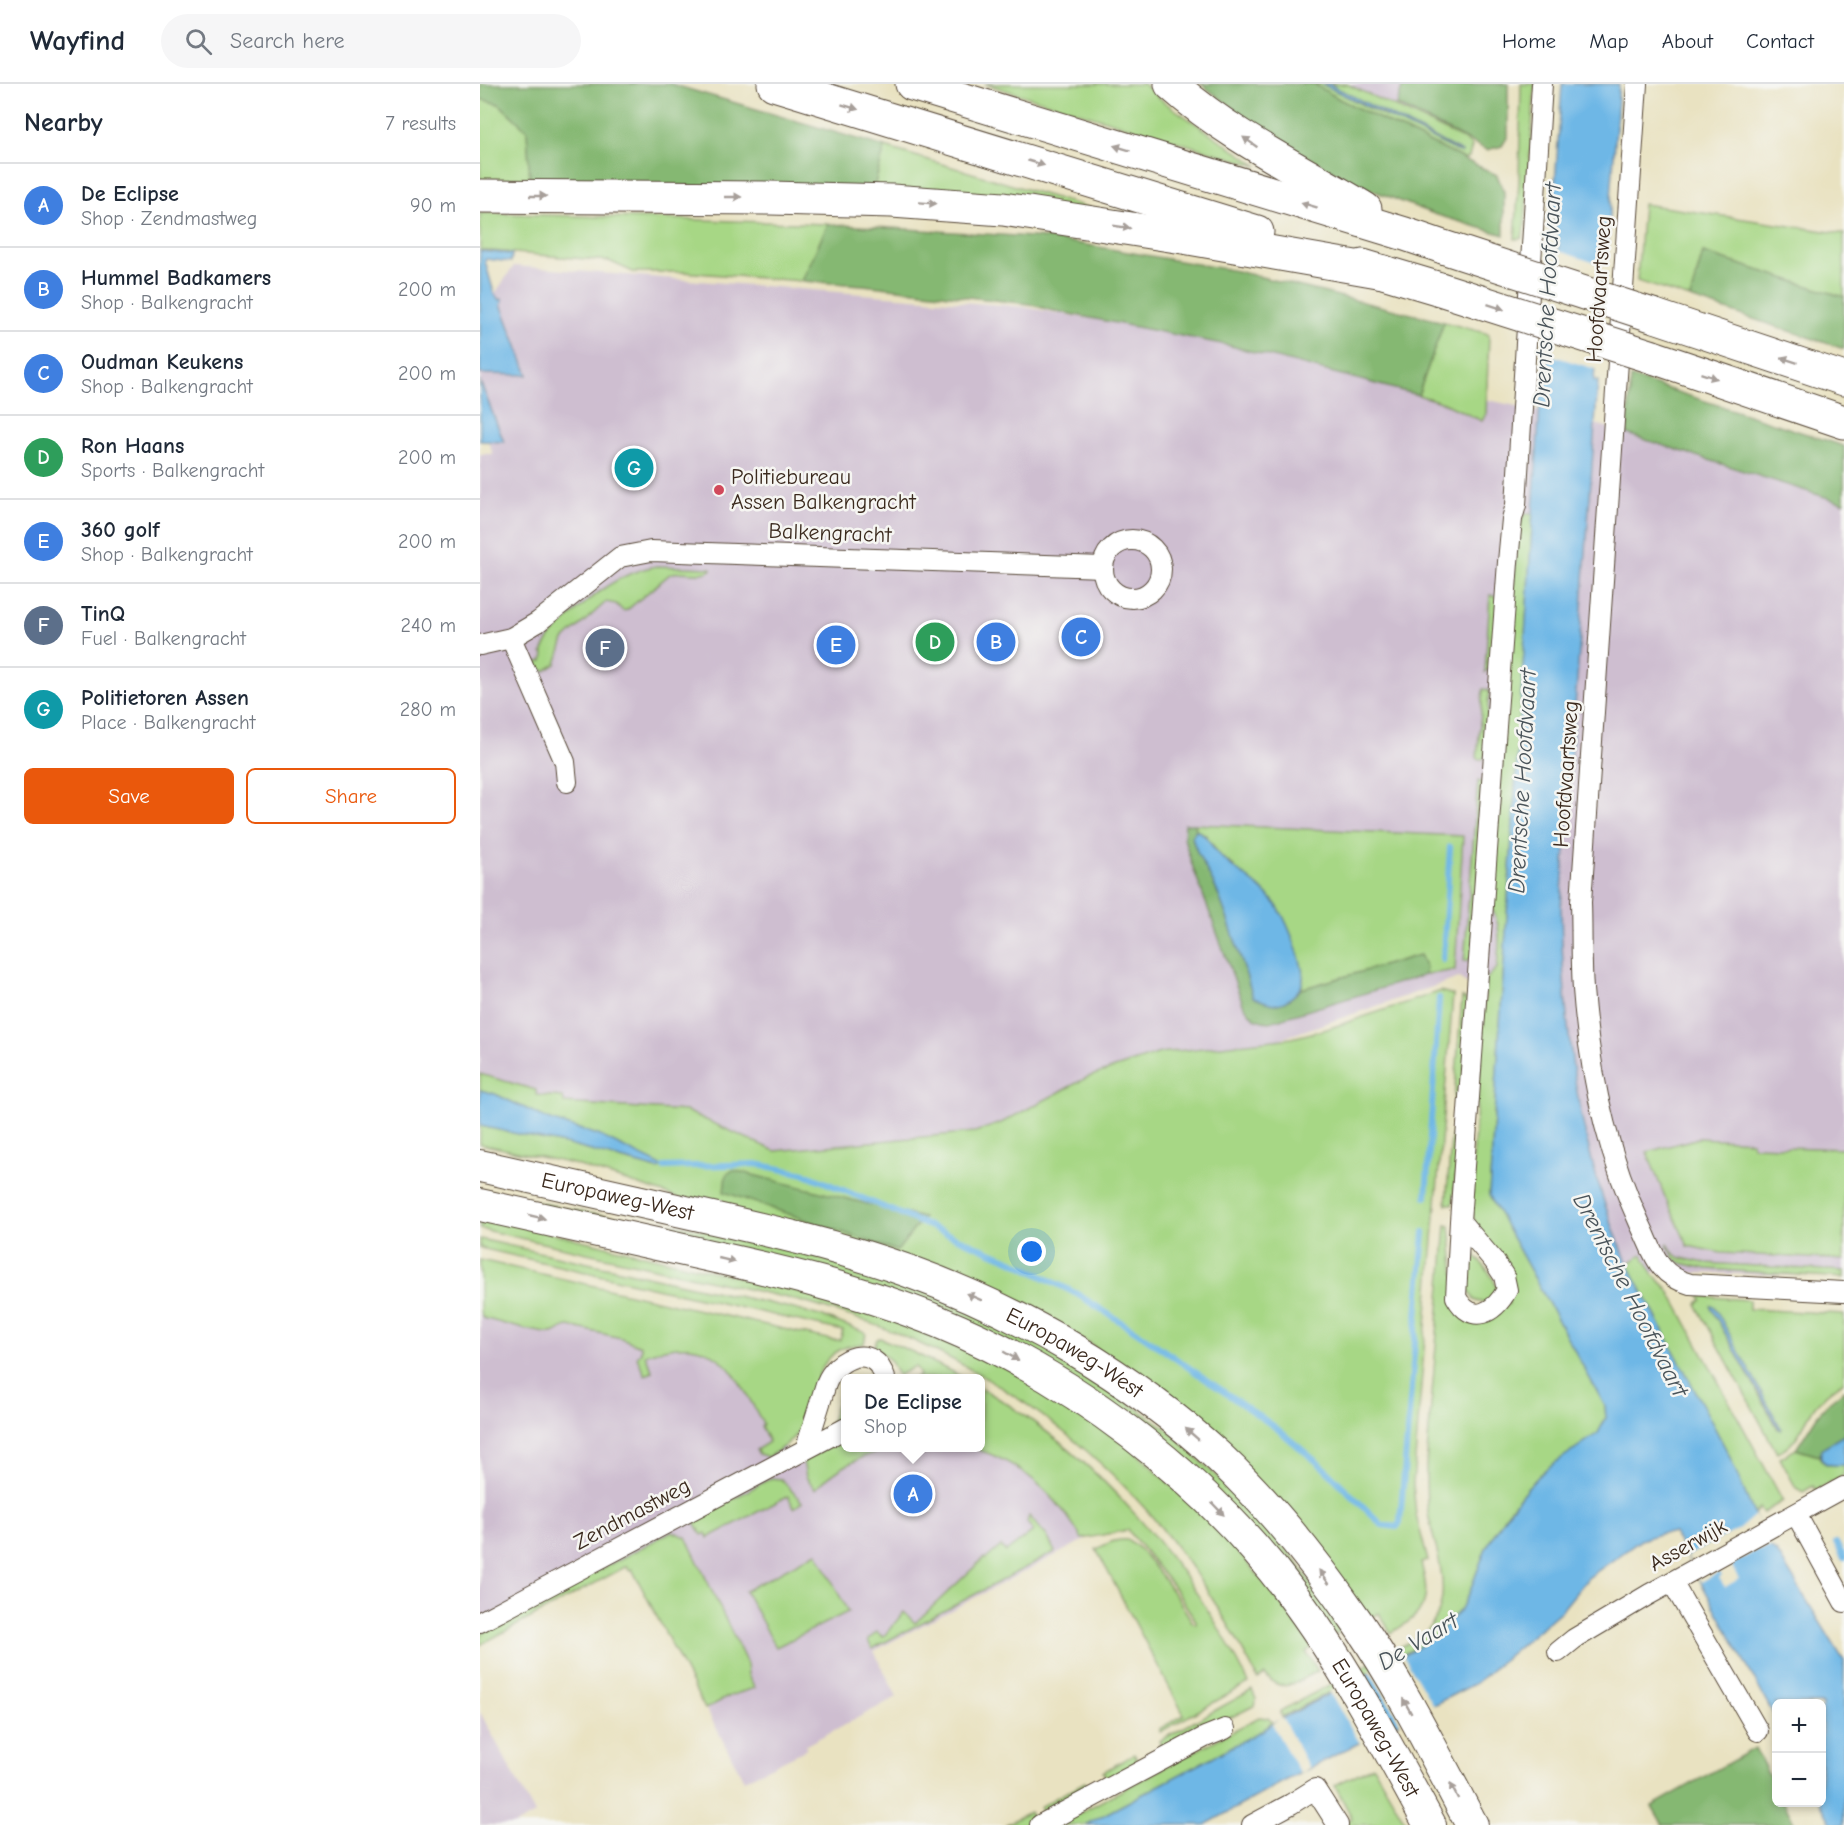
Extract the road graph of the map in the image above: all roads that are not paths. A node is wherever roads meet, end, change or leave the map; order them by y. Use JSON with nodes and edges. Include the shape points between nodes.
{"nodes":[{"id":1,"x":774,"y":84,"type":"edge"},
{"id":2,"x":912,"y":84,"type":"edge"},
{"id":3,"x":1171,"y":84,"type":"edge"},
{"id":4,"x":1542,"y":84,"type":"edge"},
{"id":5,"x":1637,"y":84,"type":"edge"},
{"id":6,"x":480,"y":196,"type":"edge"},
{"id":7,"x":1405,"y":234,"type":"junction"},
{"id":8,"x":1384,"y":272,"type":"junction"},
{"id":9,"x":1844,"y":379,"type":"edge"},
{"id":10,"x":1844,"y":422,"type":"edge"},
{"id":11,"x":1103,"y":567,"type":"dead end"},
{"id":12,"x":511,"y":638,"type":"junction"},
{"id":13,"x":480,"y":645,"type":"edge"},
{"id":14,"x":567,"y":782,"type":"dead end"},
{"id":15,"x":480,"y":1166,"type":"edge"},
{"id":16,"x":480,"y":1205,"type":"edge"},
{"id":17,"x":1460,"y":1221,"type":"dead end"},
{"id":18,"x":1844,"y":1293,"type":"edge"},
{"id":19,"x":883,"y":1374,"type":"edge"},
{"id":20,"x":841,"y":1430,"type":"edge"},
{"id":21,"x":806,"y":1448,"type":"junction"},
{"id":22,"x":1844,"y":1487,"type":"edge"},
{"id":23,"x":1796,"y":1514,"type":"junction"},
{"id":24,"x":1672,"y":1582,"type":"junction"},
{"id":25,"x":1844,"y":1602,"type":"edge"},
{"id":26,"x":480,"y":1622,"type":"edge"},
{"id":27,"x":1558,"y":1652,"type":"dead end"},
{"id":28,"x":1225,"y":1729,"type":"dead end"},
{"id":29,"x":1758,"y":1731,"type":"dead end"},
{"id":30,"x":1040,"y":1825,"type":"edge"},
{"id":31,"x":1252,"y":1825,"type":"edge"},
{"id":32,"x":1338,"y":1825,"type":"edge"},
{"id":33,"x":1430,"y":1825,"type":"edge"},
{"id":34,"x":1472,"y":1825,"type":"edge"}],
"edges":[{"from":1,"to":8,"type":"highway","one_way":true},
{"from":7,"to":2,"type":"highway","one_way":true},
{"from":7,"to":3,"type":"highway","one_way":true,"via":[[1263,151]]},
{"from":4,"to":17,"type":"street","via":[[1517,493],[1508,562]]},
{"from":5,"to":18,"type":"street","name":"Hoofdvaartsweg","via":[[1581,902],[1583,988],[1595,1081],[1623,1183],[1660,1267],[1668,1275],[1690,1284]]},
{"from":6,"to":8,"type":"highway","one_way":true,"via":[[792,198],[1004,209]]},
{"from":9,"to":7,"type":"highway","one_way":true,"bridge":true},
{"from":8,"to":10,"type":"highway","one_way":true,"bridge":true},
{"from":11,"to":12,"type":"street","name":"Balkengracht","via":[[651,551],[620,557],[538,622]]},
{"from":12,"to":13,"type":"street","name":"Balkengracht"},
{"from":12,"to":14,"type":"street","via":[[565,762]]},
{"from":34,"to":15,"type":"main road","name":"Europaweg-West","one_way":true,"via":[[1359,1624],[1291,1534],[1220,1459],[1177,1422],[1078,1352],[951,1287],[854,1253]]},
{"from":16,"to":33,"type":"main road","name":"Europaweg-West","one_way":true,"via":[[813,1280],[874,1298],[1004,1352],[1086,1401],[1166,1462],[1251,1544],[1325,1642]]},
{"from":19,"to":21,"type":"street","via":[[876,1362],[865,1356],[837,1366],[826,1384]]},
{"from":20,"to":21,"type":"street","name":"Zendmastweg"},
{"from":21,"to":26,"type":"street","name":"Zendmastweg"},
{"from":22,"to":23,"type":"street","name":"Asserwijk"},
{"from":23,"to":24,"type":"street","name":"Asserwijk"},
{"from":23,"to":25,"type":"street"},
{"from":24,"to":27,"type":"street","name":"Asserwijk"},
{"from":24,"to":29,"type":"street"},
{"from":28,"to":30,"type":"street"},
{"from":31,"to":32,"type":"street","via":[[1315,1789]]}]}
